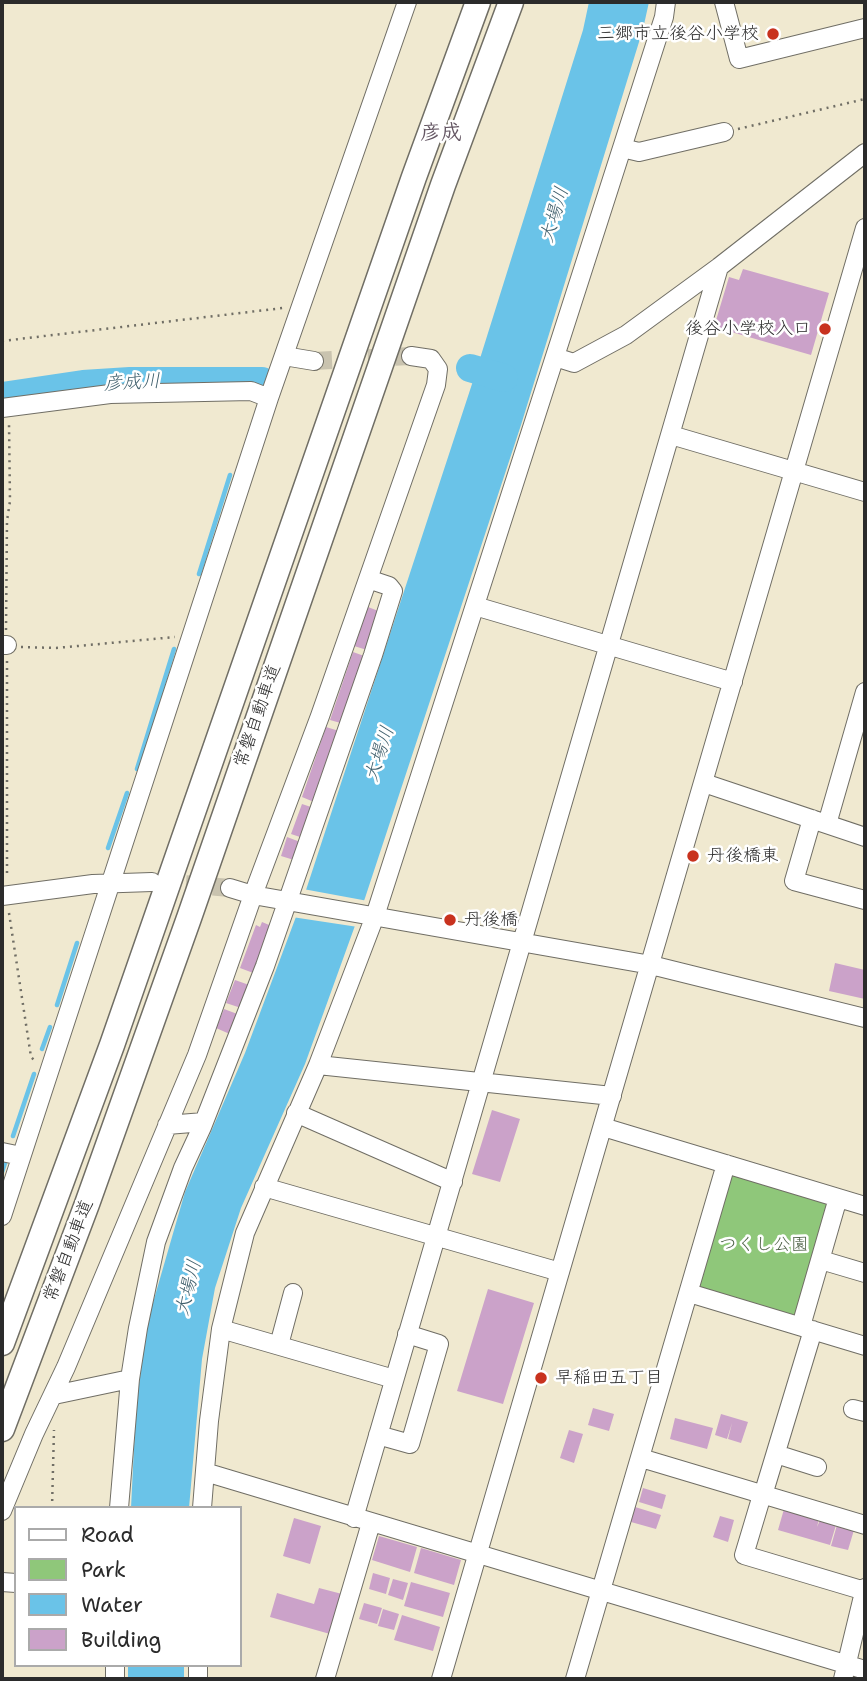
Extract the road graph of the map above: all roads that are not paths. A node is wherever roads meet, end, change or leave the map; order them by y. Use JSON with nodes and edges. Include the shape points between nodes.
{"nodes":[{"id":1,"x":407,"y":2,"type":"edge"},
{"id":2,"x":478,"y":2,"type":"edge"},
{"id":3,"x":511,"y":2,"type":"edge"},
{"id":4,"x":666,"y":2,"type":"edge"},
{"id":5,"x":724,"y":2,"type":"edge"},
{"id":6,"x":865,"y":28,"type":"edge"},
{"id":7,"x":724,"y":132,"type":"road end"},
{"id":8,"x":622,"y":148,"type":"junction"},
{"id":9,"x":865,"y":153,"type":"edge"},
{"id":10,"x":865,"y":228,"type":"edge"},
{"id":11,"x":719,"y":267,"type":"junction"},
{"id":12,"x":284,"y":356,"type":"junction"},
{"id":13,"x":411,"y":356,"type":"tunnel mouth"},
{"id":14,"x":555,"y":358,"type":"junction"},
{"id":15,"x":314,"y":361,"type":"tunnel mouth"},
{"id":16,"x":269,"y":398,"type":"junction"},
{"id":17,"x":5,"y":407,"type":"edge"},
{"id":18,"x":671,"y":435,"type":"junction"},
{"id":19,"x":794,"y":471,"type":"junction"},
{"id":20,"x":865,"y":492,"type":"edge"},
{"id":21,"x":368,"y":579,"type":"junction"},
{"id":22,"x":475,"y":606,"type":"junction"},
{"id":23,"x":609,"y":645,"type":"junction"},
{"id":24,"x":733,"y":682,"type":"junction"},
{"id":25,"x":865,"y":692,"type":"edge"},
{"id":26,"x":704,"y":783,"type":"junction"},
{"id":27,"x":819,"y":822,"type":"junction"},
{"id":28,"x":865,"y":837,"type":"edge"},
{"id":29,"x":110,"y":884,"type":"junction"},
{"id":30,"x":149,"y":888,"type":"tunnel mouth"},
{"id":31,"x":227,"y":894,"type":"tunnel mouth"},
{"id":32,"x":5,"y":895,"type":"edge"},
{"id":33,"x":253,"y":895,"type":"junction"},
{"id":34,"x":865,"y":900,"type":"edge"},
{"id":35,"x":291,"y":901,"type":"junction"},
{"id":36,"x":371,"y":915,"type":"junction"},
{"id":37,"x":522,"y":942,"type":"junction"},
{"id":38,"x":650,"y":965,"type":"junction"},
{"id":39,"x":865,"y":1018,"type":"edge"},
{"id":40,"x":318,"y":1065,"type":"junction"},
{"id":41,"x":481,"y":1082,"type":"junction"},
{"id":42,"x":612,"y":1096,"type":"junction"},
{"id":43,"x":296,"y":1113,"type":"junction"},
{"id":44,"x":204,"y":1122,"type":"junction"},
{"id":45,"x":167,"y":1125,"type":"junction"},
{"id":46,"x":603,"y":1128,"type":"junction"},
{"id":47,"x":2,"y":1152,"type":"edge"},
{"id":48,"x":21,"y":1156,"type":"junction"},
{"id":49,"x":726,"y":1164,"type":"junction"},
{"id":50,"x":453,"y":1182,"type":"junction"},
{"id":51,"x":264,"y":1187,"type":"junction"},
{"id":52,"x":838,"y":1198,"type":"junction"},
{"id":53,"x":865,"y":1206,"type":"edge"},
{"id":54,"x":2,"y":1216,"type":"edge"},
{"id":55,"x":436,"y":1237,"type":"junction"},
{"id":56,"x":821,"y":1260,"type":"junction"},
{"id":57,"x":560,"y":1272,"type":"junction"},
{"id":58,"x":865,"y":1273,"type":"edge"},
{"id":59,"x":292,"y":1293,"type":"dead end"},
{"id":60,"x":689,"y":1293,"type":"junction"},
{"id":61,"x":807,"y":1328,"type":"junction"},
{"id":62,"x":220,"y":1329,"type":"junction"},
{"id":63,"x":407,"y":1334,"type":"junction"},
{"id":64,"x":2,"y":1343,"type":"edge"},
{"id":65,"x":279,"y":1345,"type":"junction"},
{"id":66,"x":865,"y":1346,"type":"edge"},
{"id":67,"x":130,"y":1379,"type":"junction"},
{"id":68,"x":394,"y":1379,"type":"junction"},
{"id":69,"x":54,"y":1395,"type":"junction"},
{"id":70,"x":2,"y":1429,"type":"edge"},
{"id":71,"x":378,"y":1435,"type":"junction"},
{"id":72,"x":776,"y":1454,"type":"junction"},
{"id":73,"x":641,"y":1458,"type":"junction"},
{"id":74,"x":817,"y":1466,"type":"dead end"},
{"id":75,"x":205,"y":1472,"type":"junction"},
{"id":76,"x":763,"y":1495,"type":"junction"},
{"id":77,"x":119,"y":1506,"type":"edge"},
{"id":78,"x":202,"y":1506,"type":"edge"},
{"id":79,"x":2,"y":1511,"type":"edge"},
{"id":80,"x":354,"y":1518,"type":"junction"},
{"id":81,"x":371,"y":1523,"type":"junction"},
{"id":82,"x":865,"y":1525,"type":"edge"},
{"id":83,"x":478,"y":1554,"type":"junction"},
{"id":84,"x":865,"y":1590,"type":"edge"},
{"id":85,"x":602,"y":1591,"type":"junction"},
{"id":86,"x":865,"y":1670,"type":"edge"},
{"id":87,"x":845,"y":1672,"type":"edge"},
{"id":88,"x":325,"y":1679,"type":"edge"},
{"id":89,"x":441,"y":1679,"type":"edge"},
{"id":90,"x":575,"y":1679,"type":"edge"}],
"edges":[{"from":1,"to":12,"type":"street"},
{"from":2,"to":64,"type":"highway","name":"常磐自動車道","via":[[112,1045]]},
{"from":3,"to":70,"type":"highway","name":"常磐自動車道","via":[[87,1204]]},
{"from":4,"to":8,"type":"street"},
{"from":5,"to":6,"type":"street","via":[[739,59]]},
{"from":7,"to":8,"type":"street","via":[[639,152]]},
{"from":8,"to":14,"type":"street"},
{"from":9,"to":11,"type":"street"},
{"from":10,"to":19,"type":"street"},
{"from":11,"to":14,"type":"street","via":[[626,335],[574,363]]},
{"from":11,"to":18,"type":"street"},
{"from":12,"to":15,"type":"street"},
{"from":12,"to":16,"type":"street"},
{"from":13,"to":21,"type":"street","via":[[431,359],[439,369],[436,385]]},
{"from":14,"to":22,"type":"street"},
{"from":16,"to":17,"type":"street","via":[[251,391],[110,394]]},
{"from":16,"to":29,"type":"street"},
{"from":18,"to":19,"type":"street"},
{"from":18,"to":23,"type":"street"},
{"from":19,"to":20,"type":"street"},
{"from":19,"to":24,"type":"street"},
{"from":21,"to":33,"type":"street"},
{"from":21,"to":35,"type":"street","via":[[393,591]]},
{"from":22,"to":23,"type":"street"},
{"from":22,"to":36,"type":"street"},
{"from":23,"to":24,"type":"street"},
{"from":23,"to":37,"type":"street"},
{"from":24,"to":26,"type":"street"},
{"from":25,"to":27,"type":"street"},
{"from":26,"to":27,"type":"street"},
{"from":26,"to":38,"type":"street"},
{"from":27,"to":28,"type":"street"},
{"from":27,"to":34,"type":"street","via":[[794,881]]},
{"from":29,"to":30,"type":"street"},
{"from":29,"to":32,"type":"street"},
{"from":29,"to":48,"type":"street"},
{"from":31,"to":33,"type":"street"},
{"from":33,"to":35,"type":"street"},
{"from":33,"to":45,"type":"street","via":[[197,1055]]},
{"from":35,"to":36,"type":"street"},
{"from":35,"to":44,"type":"street"},
{"from":36,"to":37,"type":"street"},
{"from":36,"to":40,"type":"street"},
{"from":37,"to":38,"type":"street"},
{"from":37,"to":41,"type":"street"},
{"from":38,"to":39,"type":"street"},
{"from":38,"to":42,"type":"street"},
{"from":40,"to":41,"type":"street"},
{"from":40,"to":43,"type":"street"},
{"from":41,"to":42,"type":"street"},
{"from":41,"to":50,"type":"street"},
{"from":42,"to":46,"type":"street"},
{"from":43,"to":50,"type":"street"},
{"from":43,"to":51,"type":"street"},
{"from":44,"to":45,"type":"street"},
{"from":44,"to":67,"type":"street","via":[[156,1242]]},
{"from":45,"to":69,"type":"street"},
{"from":46,"to":49,"type":"street"},
{"from":46,"to":57,"type":"street"},
{"from":47,"to":48,"type":"street"},
{"from":48,"to":54,"type":"street"},
{"from":49,"to":52,"type":"street"},
{"from":49,"to":60,"type":"street"},
{"from":50,"to":55,"type":"street"},
{"from":51,"to":55,"type":"street"},
{"from":51,"to":62,"type":"street","via":[[246,1233]]},
{"from":52,"to":53,"type":"street"},
{"from":52,"to":56,"type":"street"},
{"from":55,"to":57,"type":"street"},
{"from":55,"to":63,"type":"street"},
{"from":56,"to":58,"type":"street"},
{"from":56,"to":61,"type":"street"},
{"from":57,"to":83,"type":"street"},
{"from":59,"to":65,"type":"street"},
{"from":60,"to":61,"type":"street"},
{"from":60,"to":73,"type":"street"},
{"from":61,"to":66,"type":"street"},
{"from":61,"to":72,"type":"street"},
{"from":62,"to":65,"type":"street"},
{"from":62,"to":75,"type":"street"},
{"from":63,"to":68,"type":"street"},
{"from":63,"to":71,"type":"street","via":[[439,1345],[410,1444]]},
{"from":65,"to":68,"type":"street"},
{"from":67,"to":69,"type":"street"},
{"from":67,"to":77,"type":"street"},
{"from":68,"to":71,"type":"street"},
{"from":69,"to":79,"type":"street"},
{"from":71,"to":80,"type":"street"},
{"from":72,"to":74,"type":"street"},
{"from":72,"to":76,"type":"street"},
{"from":73,"to":76,"type":"street"},
{"from":73,"to":85,"type":"street"},
{"from":75,"to":78,"type":"street"},
{"from":75,"to":80,"type":"street"},
{"from":76,"to":82,"type":"street"},
{"from":76,"to":84,"type":"street","via":[[744,1555]]},
{"from":80,"to":81,"type":"street"},
{"from":81,"to":83,"type":"street"},
{"from":81,"to":88,"type":"street"},
{"from":83,"to":85,"type":"street"},
{"from":83,"to":89,"type":"street"},
{"from":84,"to":87,"type":"street"},
{"from":85,"to":87,"type":"street"},
{"from":85,"to":90,"type":"street"},
{"from":86,"to":87,"type":"street"}]}
